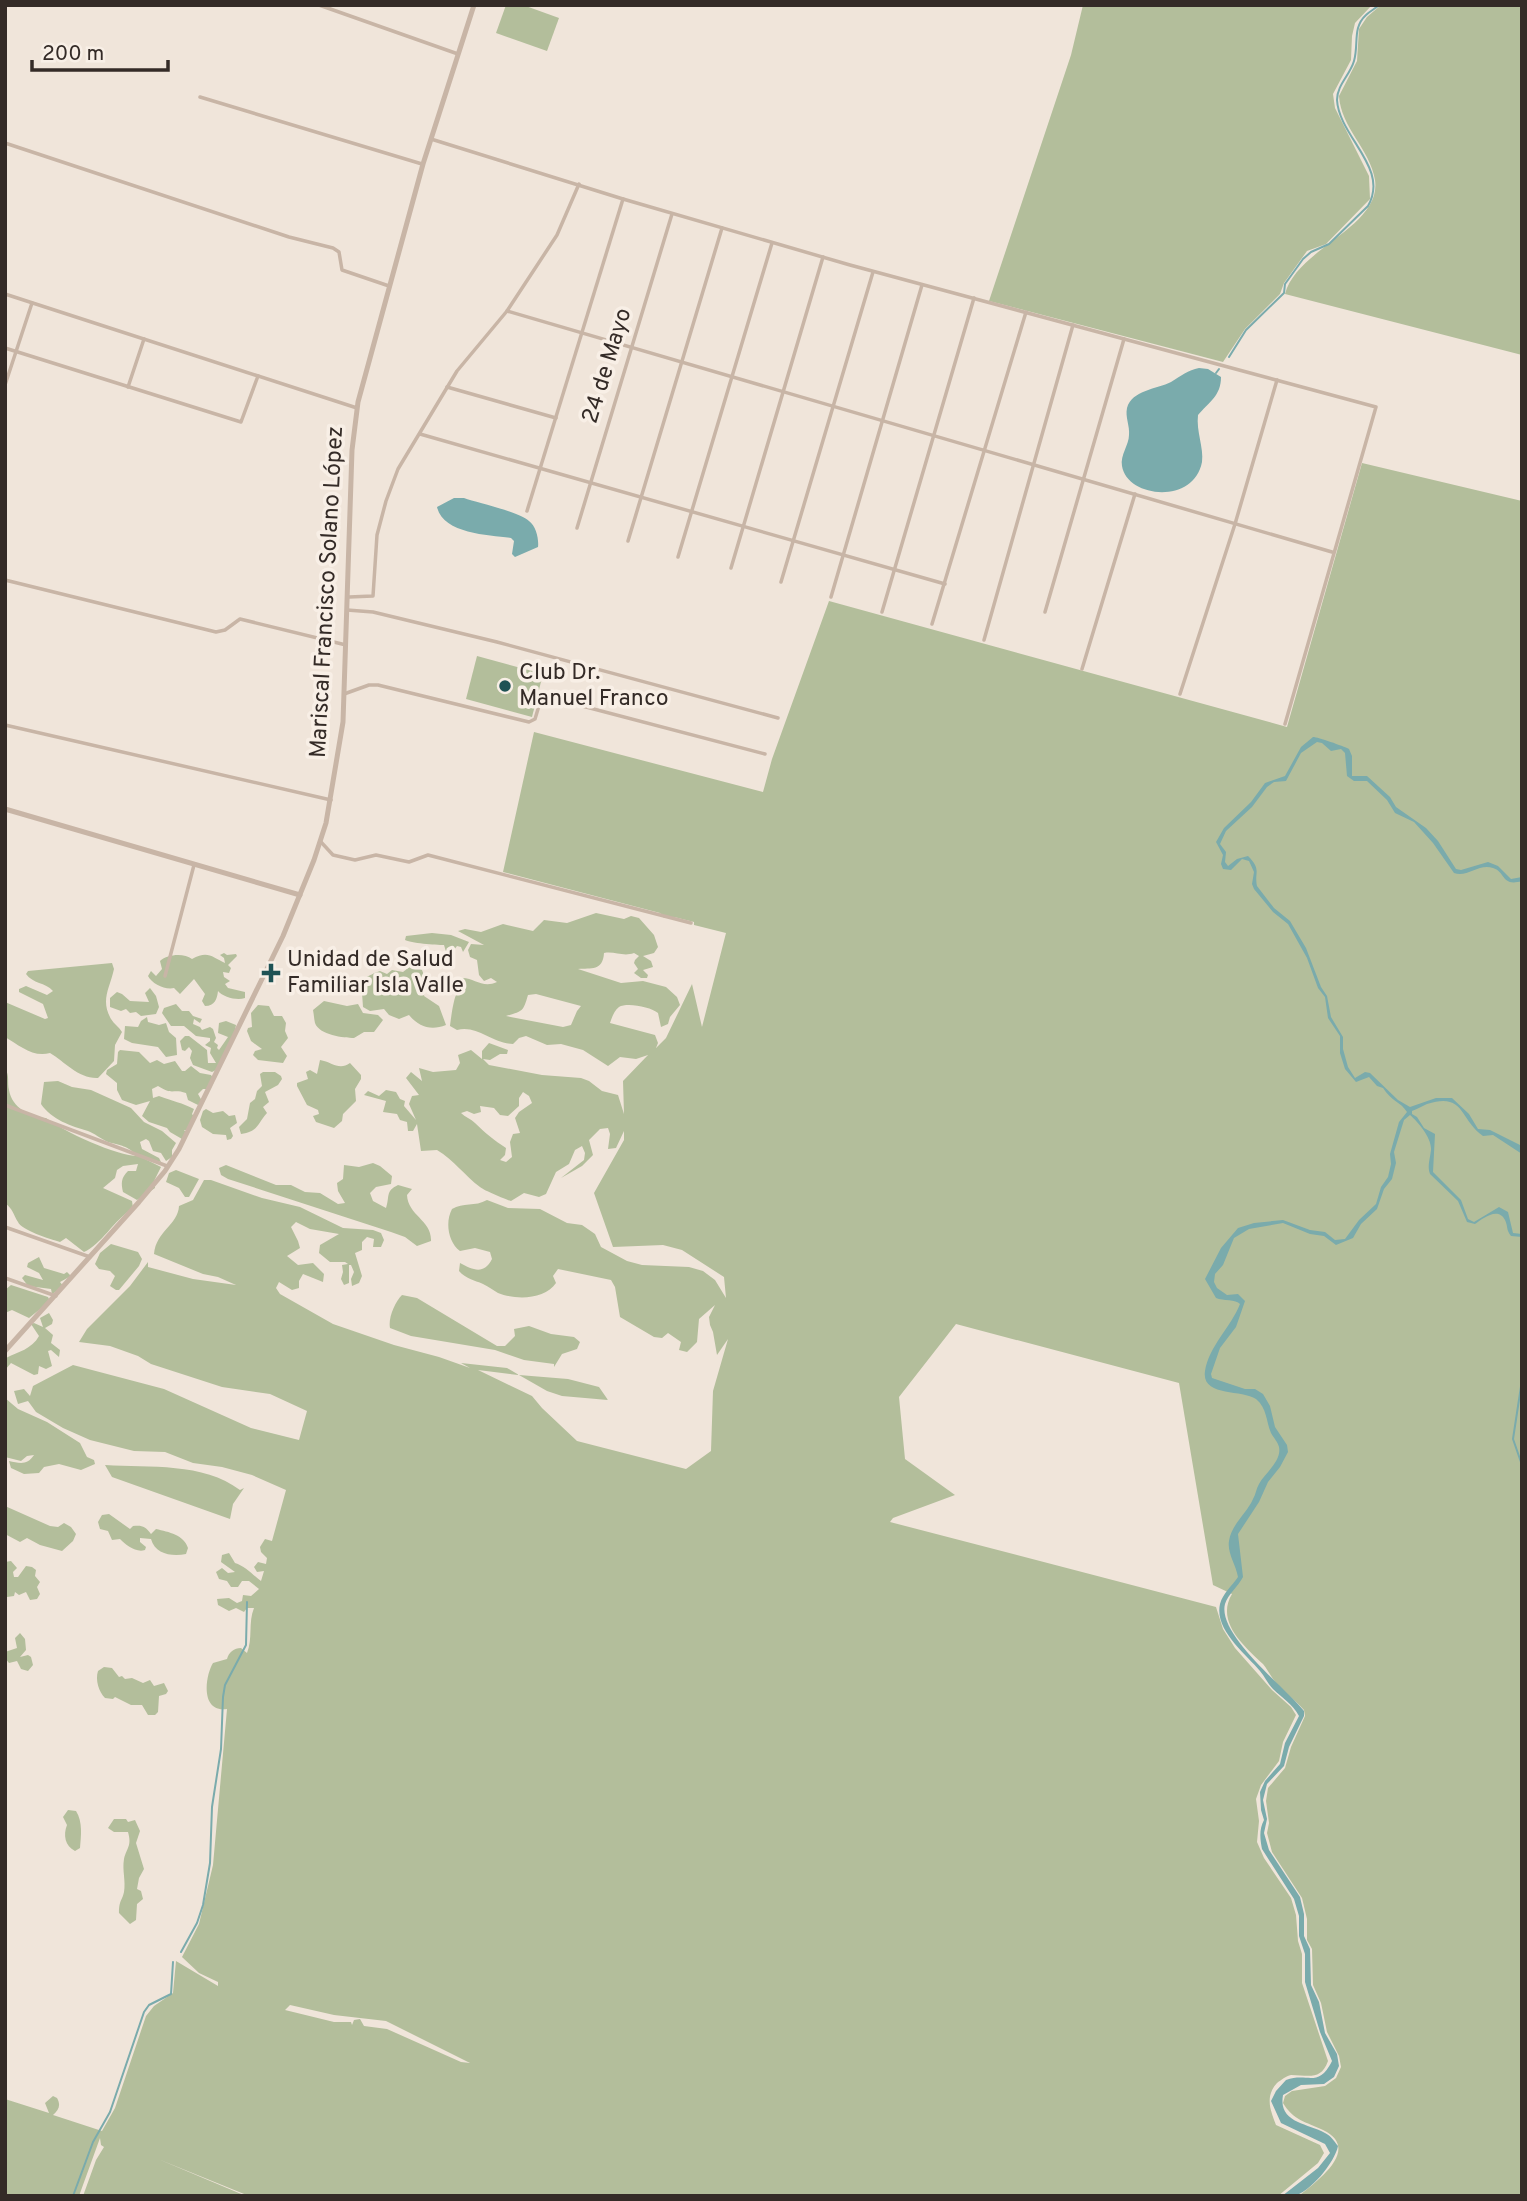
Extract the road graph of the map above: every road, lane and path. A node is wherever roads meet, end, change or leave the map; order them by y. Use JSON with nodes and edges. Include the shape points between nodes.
{"nodes":[{"id":1,"x":319,"y":5,"type":"edge"},
{"id":2,"x":474,"y":5,"type":"edge"},
{"id":3,"x":458,"y":54,"type":"junction"},
{"id":4,"x":200,"y":97,"type":"dead end"},
{"id":5,"x":431,"y":139,"type":"junction"},
{"id":6,"x":5,"y":143,"type":"edge"},
{"id":7,"x":423,"y":164,"type":"junction"},
{"id":8,"x":579,"y":184,"type":"junction"},
{"id":9,"x":623,"y":199,"type":"junction"},
{"id":10,"x":672,"y":214,"type":"junction"},
{"id":11,"x":722,"y":228,"type":"junction"},
{"id":12,"x":772,"y":243,"type":"junction"},
{"id":13,"x":823,"y":257,"type":"junction"},
{"id":14,"x":873,"y":272,"type":"junction"},
{"id":15,"x":922,"y":285,"type":"junction"},
{"id":16,"x":389,"y":286,"type":"junction"},
{"id":17,"x":5,"y":294,"type":"edge"},
{"id":18,"x":974,"y":299,"type":"junction"},
{"id":19,"x":32,"y":303,"type":"junction"},
{"id":20,"x":507,"y":311,"type":"junction"},
{"id":21,"x":1026,"y":312,"type":"junction"},
{"id":22,"x":1073,"y":325,"type":"junction"},
{"id":23,"x":582,"y":333,"type":"junction"},
{"id":24,"x":144,"y":339,"type":"junction"},
{"id":25,"x":1124,"y":339,"type":"junction"},
{"id":26,"x":632,"y":347,"type":"junction"},
{"id":27,"x":5,"y":348,"type":"edge"},
{"id":28,"x":16,"y":352,"type":"junction"},
{"id":29,"x":682,"y":362,"type":"junction"},
{"id":30,"x":258,"y":376,"type":"junction"},
{"id":31,"x":732,"y":376,"type":"junction"},
{"id":32,"x":1277,"y":380,"type":"junction"},
{"id":33,"x":5,"y":386,"type":"edge"},
{"id":34,"x":128,"y":387,"type":"junction"},
{"id":35,"x":447,"y":387,"type":"junction"},
{"id":36,"x":783,"y":391,"type":"junction"},
{"id":37,"x":833,"y":406,"type":"junction"},
{"id":38,"x":357,"y":408,"type":"junction"},
{"id":39,"x":556,"y":418,"type":"junction"},
{"id":40,"x":883,"y":421,"type":"junction"},
{"id":41,"x":420,"y":434,"type":"junction"},
{"id":42,"x":934,"y":435,"type":"junction"},
{"id":43,"x":986,"y":451,"type":"junction"},
{"id":44,"x":1034,"y":465,"type":"junction"},
{"id":45,"x":541,"y":468,"type":"junction"},
{"id":46,"x":1083,"y":479,"type":"junction"},
{"id":47,"x":591,"y":482,"type":"junction"},
{"id":48,"x":1135,"y":494,"type":"junction"},
{"id":49,"x":642,"y":497,"type":"junction"},
{"id":50,"x":527,"y":511,"type":"dead end"},
{"id":51,"x":692,"y":511,"type":"junction"},
{"id":52,"x":1235,"y":523,"type":"junction"},
{"id":53,"x":743,"y":526,"type":"junction"},
{"id":54,"x":577,"y":528,"type":"dead end"},
{"id":55,"x":793,"y":540,"type":"junction"},
{"id":56,"x":628,"y":541,"type":"dead end"},
{"id":57,"x":1332,"y":552,"type":"junction"},
{"id":58,"x":844,"y":555,"type":"junction"},
{"id":59,"x":678,"y":558,"type":"dead end"},
{"id":60,"x":731,"y":568,"type":"dead end"},
{"id":61,"x":894,"y":569,"type":"junction"},
{"id":62,"x":5,"y":580,"type":"edge"},
{"id":63,"x":781,"y":582,"type":"dead end"},
{"id":64,"x":945,"y":584,"type":"junction"},
{"id":65,"x":349,"y":597,"type":"junction"},
{"id":66,"x":831,"y":597,"type":"dead end"},
{"id":67,"x":347,"y":610,"type":"junction"},
{"id":68,"x":882,"y":612,"type":"dead end"},
{"id":69,"x":1045,"y":612,"type":"dead end"},
{"id":70,"x":932,"y":624,"type":"dead end"},
{"id":71,"x":984,"y":640,"type":"dead end"},
{"id":72,"x":346,"y":645,"type":"junction"},
{"id":73,"x":1082,"y":669,"type":"dead end"},
{"id":74,"x":344,"y":694,"type":"junction"},
{"id":75,"x":1180,"y":694,"type":"dead end"},
{"id":76,"x":778,"y":718,"type":"dead end"},
{"id":77,"x":1285,"y":724,"type":"dead end"},
{"id":78,"x":5,"y":725,"type":"edge"},
{"id":79,"x":765,"y":754,"type":"dead end"},
{"id":80,"x":332,"y":800,"type":"junction"},
{"id":81,"x":5,"y":809,"type":"edge"},
{"id":82,"x":321,"y":842,"type":"junction"},
{"id":83,"x":194,"y":865,"type":"junction"},
{"id":84,"x":300,"y":895,"type":"junction"},
{"id":85,"x":691,"y":923,"type":"dead end"},
{"id":86,"x":165,"y":976,"type":"dead end"},
{"id":87,"x":5,"y":1105,"type":"edge"},
{"id":88,"x":168,"y":1167,"type":"junction"},
{"id":89,"x":5,"y":1227,"type":"edge"},
{"id":90,"x":90,"y":1257,"type":"junction"},
{"id":91,"x":5,"y":1278,"type":"edge"},
{"id":92,"x":56,"y":1296,"type":"junction"},
{"id":93,"x":5,"y":1351,"type":"edge"}],
"edges":[{"from":1,"to":3,"type":"street"},
{"from":2,"to":3,"type":"street","name":"Mariscal Francisco Solano López"},
{"from":3,"to":5,"type":"street","name":"Mariscal Francisco Solano López"},
{"from":4,"to":7,"type":"street"},
{"from":5,"to":7,"type":"street","name":"Mariscal Francisco Solano López"},
{"from":5,"to":8,"type":"street"},
{"from":6,"to":16,"type":"street","via":[[333,248],[339,252],[342,270]]},
{"from":7,"to":16,"type":"street","name":"Mariscal Francisco Solano López"},
{"from":8,"to":9,"type":"street"},
{"from":8,"to":20,"type":"street","via":[[557,235]]},
{"from":9,"to":10,"type":"street"},
{"from":9,"to":23,"type":"street"},
{"from":10,"to":11,"type":"street"},
{"from":10,"to":26,"type":"street","name":"24 de Mayo"},
{"from":11,"to":12,"type":"street"},
{"from":11,"to":29,"type":"street"},
{"from":12,"to":13,"type":"street"},
{"from":12,"to":31,"type":"street"},
{"from":13,"to":14,"type":"street"},
{"from":13,"to":36,"type":"street"},
{"from":14,"to":15,"type":"street"},
{"from":14,"to":37,"type":"street"},
{"from":15,"to":18,"type":"street"},
{"from":15,"to":40,"type":"street"},
{"from":16,"to":38,"type":"street","name":"Mariscal Francisco Solano López"},
{"from":17,"to":19,"type":"street"},
{"from":18,"to":21,"type":"street"},
{"from":18,"to":42,"type":"street"},
{"from":19,"to":24,"type":"street"},
{"from":19,"to":28,"type":"street"},
{"from":20,"to":23,"type":"street"},
{"from":20,"to":35,"type":"street"},
{"from":21,"to":22,"type":"street"},
{"from":21,"to":43,"type":"street"},
{"from":22,"to":25,"type":"street"},
{"from":22,"to":44,"type":"street"},
{"from":23,"to":26,"type":"street"},
{"from":23,"to":39,"type":"street"},
{"from":24,"to":30,"type":"street"},
{"from":24,"to":34,"type":"street"},
{"from":25,"to":32,"type":"street"},
{"from":25,"to":46,"type":"street"},
{"from":26,"to":29,"type":"street"},
{"from":26,"to":47,"type":"street","name":"24 de Mayo"},
{"from":27,"to":28,"type":"street"},
{"from":28,"to":33,"type":"street"},
{"from":28,"to":34,"type":"street"},
{"from":29,"to":31,"type":"street"},
{"from":29,"to":49,"type":"street"},
{"from":30,"to":34,"type":"street","via":[[241,422]]},
{"from":30,"to":38,"type":"street"},
{"from":31,"to":36,"type":"street"},
{"from":31,"to":51,"type":"street"},
{"from":32,"to":52,"type":"street"},
{"from":32,"to":57,"type":"street","via":[[1376,407]]},
{"from":35,"to":39,"type":"street"},
{"from":35,"to":41,"type":"street"},
{"from":36,"to":37,"type":"street"},
{"from":36,"to":53,"type":"street"},
{"from":37,"to":40,"type":"street"},
{"from":37,"to":55,"type":"street"},
{"from":38,"to":65,"type":"street","name":"Mariscal Francisco Solano López"},
{"from":39,"to":45,"type":"street"},
{"from":40,"to":42,"type":"street"},
{"from":40,"to":58,"type":"street"},
{"from":41,"to":45,"type":"street"},
{"from":41,"to":65,"type":"street","via":[[398,469],[386,501],[377,535],[373,596]]},
{"from":42,"to":43,"type":"street"},
{"from":42,"to":61,"type":"street"},
{"from":43,"to":44,"type":"street"},
{"from":43,"to":64,"type":"street"},
{"from":44,"to":46,"type":"street"},
{"from":44,"to":71,"type":"street"},
{"from":45,"to":47,"type":"street"},
{"from":45,"to":50,"type":"street"},
{"from":46,"to":48,"type":"street"},
{"from":46,"to":69,"type":"street"},
{"from":47,"to":49,"type":"street"},
{"from":47,"to":54,"type":"street","name":"24 de Mayo"},
{"from":48,"to":52,"type":"street"},
{"from":48,"to":73,"type":"street"},
{"from":49,"to":51,"type":"street"},
{"from":49,"to":56,"type":"street"},
{"from":51,"to":53,"type":"street"},
{"from":51,"to":59,"type":"street"},
{"from":52,"to":57,"type":"street"},
{"from":52,"to":75,"type":"street"},
{"from":53,"to":55,"type":"street"},
{"from":53,"to":60,"type":"street"},
{"from":55,"to":58,"type":"street"},
{"from":55,"to":63,"type":"street"},
{"from":57,"to":77,"type":"street"},
{"from":58,"to":61,"type":"street"},
{"from":58,"to":66,"type":"street"},
{"from":61,"to":64,"type":"street"},
{"from":61,"to":68,"type":"street"},
{"from":62,"to":72,"type":"street","via":[[216,632],[240,620]]},
{"from":64,"to":70,"type":"street"},
{"from":65,"to":67,"type":"street","name":"Mariscal Francisco Solano López"},
{"from":67,"to":72,"type":"street","name":"Mariscal Francisco Solano López"},
{"from":67,"to":76,"type":"street","via":[[497,642]]},
{"from":72,"to":74,"type":"street","name":"Mariscal Francisco Solano López"},
{"from":74,"to":79,"type":"street","via":[[374,684],[529,722],[535,719],[541,699],[548,697]]},
{"from":74,"to":80,"type":"street","name":"Mariscal Francisco Solano López"},
{"from":78,"to":80,"type":"street"},
{"from":80,"to":82,"type":"street","name":"Mariscal Francisco Solano López"},
{"from":81,"to":83,"type":"street"},
{"from":82,"to":84,"type":"street","name":"Mariscal Francisco Solano López"},
{"from":82,"to":85,"type":"street","via":[[333,855],[355,860],[376,855],[409,862],[428,855]]},
{"from":83,"to":84,"type":"street"},
{"from":83,"to":86,"type":"street"},
{"from":84,"to":88,"type":"street","name":"Mariscal Francisco Solano López","via":[[202,1107]]},
{"from":87,"to":88,"type":"street"},
{"from":88,"to":90,"type":"street","name":"Mariscal Francisco Solano López"},
{"from":89,"to":90,"type":"street"},
{"from":90,"to":92,"type":"street","name":"Mariscal Francisco Solano López"},
{"from":91,"to":92,"type":"street"},
{"from":92,"to":93,"type":"street","name":"Mariscal Francisco Solano López"}]}
